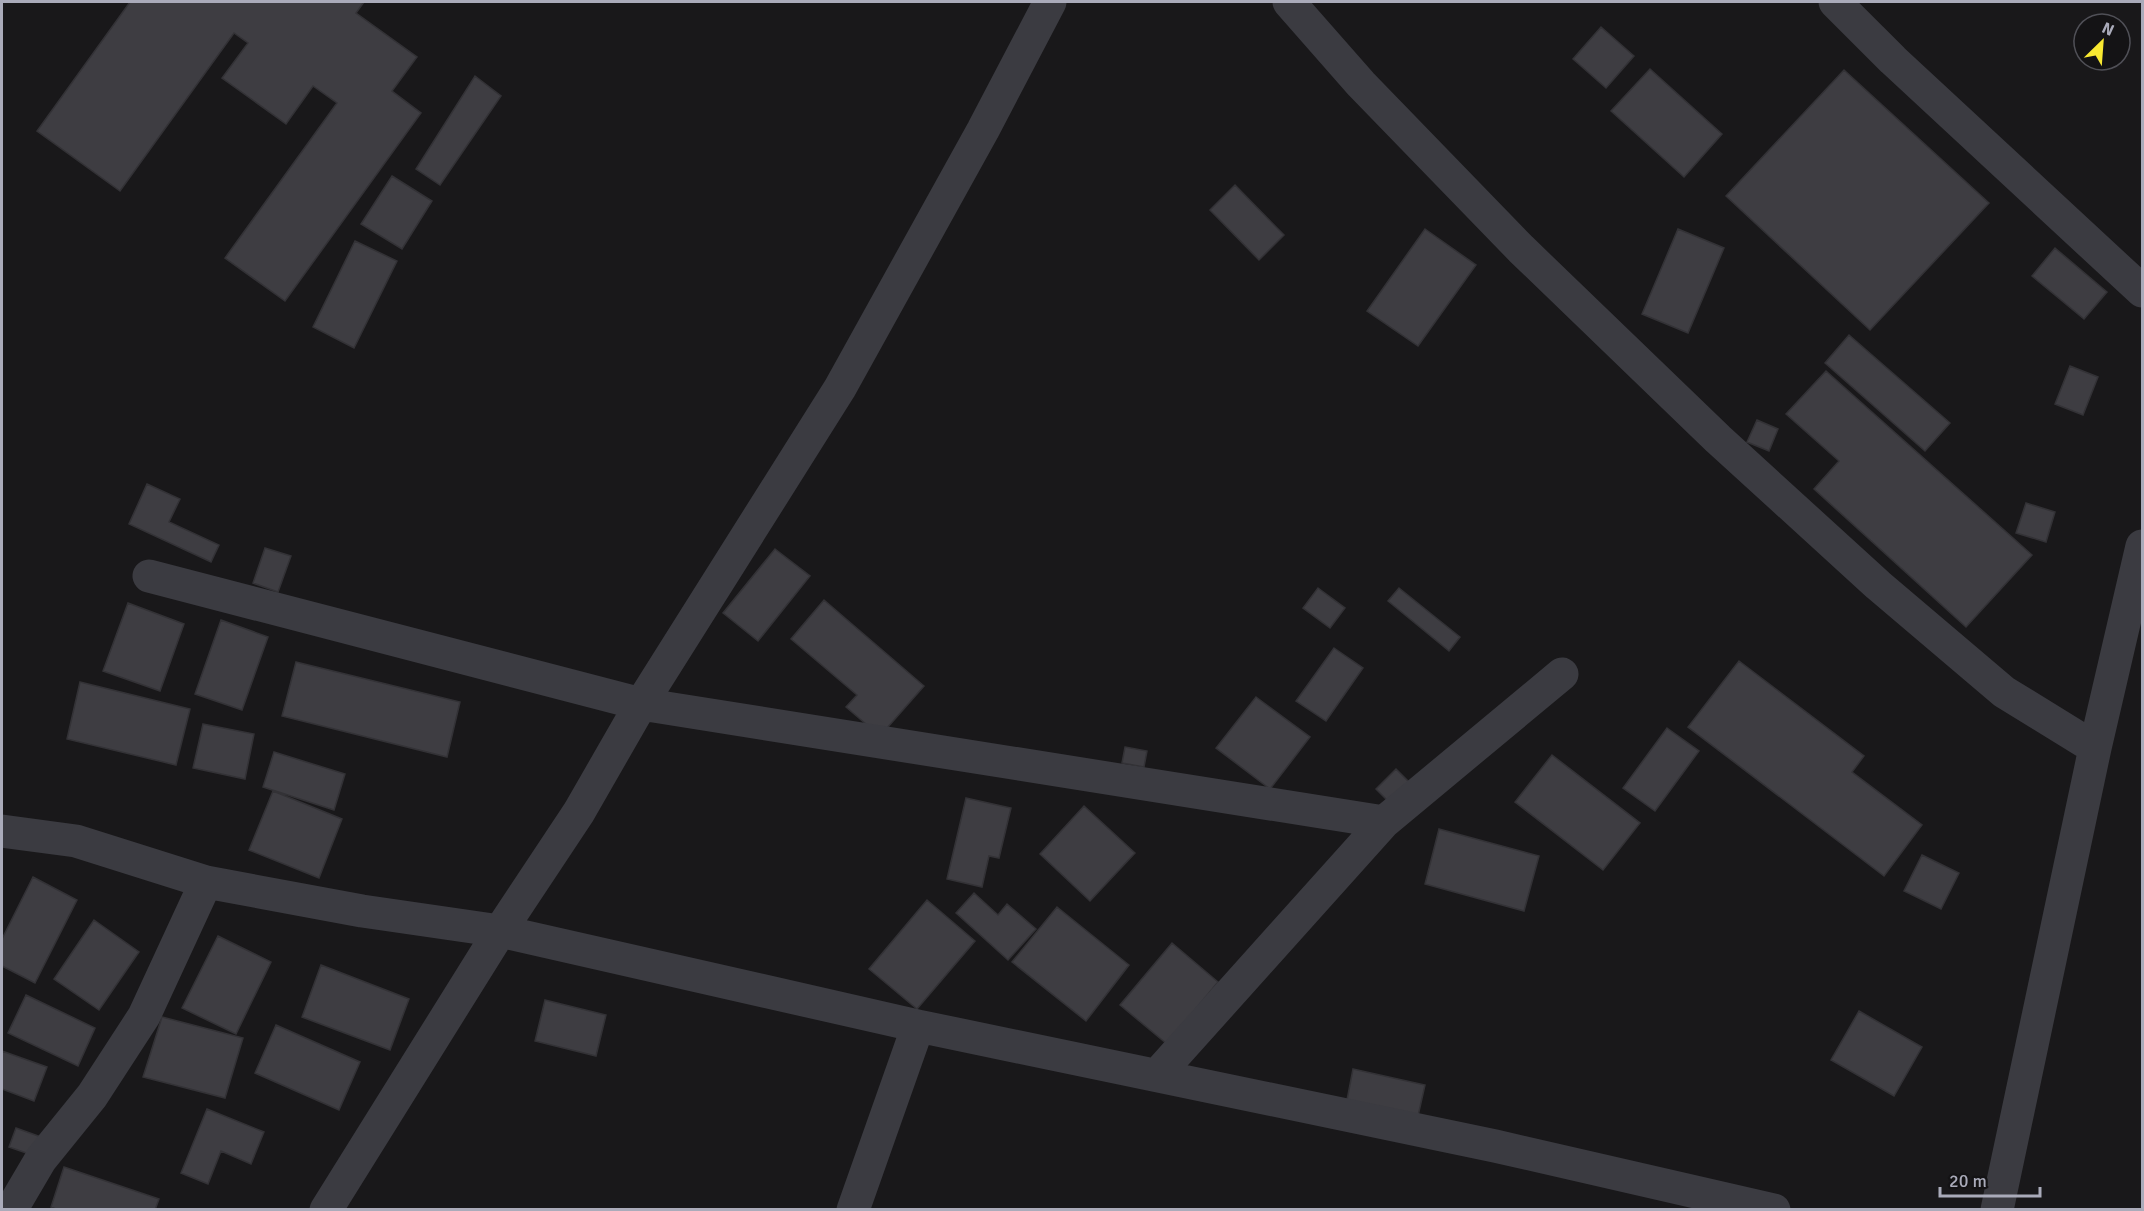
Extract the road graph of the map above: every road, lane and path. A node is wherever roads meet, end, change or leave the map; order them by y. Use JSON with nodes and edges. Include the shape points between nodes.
{"nodes":[{"id":1,"x":1050,"y":2,"type":"edge"},
{"id":2,"x":1289,"y":2,"type":"edge"},
{"id":3,"x":1835,"y":2,"type":"edge"},
{"id":4,"x":2142,"y":291,"type":"edge"},
{"id":5,"x":2142,"y":546,"type":"edge"},
{"id":6,"x":149,"y":576,"type":"dead end"},
{"id":7,"x":1562,"y":674,"type":"dead end"},
{"id":8,"x":641,"y":704,"type":"junction"},
{"id":9,"x":2095,"y":748,"type":"junction"},
{"id":10,"x":1384,"y":822,"type":"junction"},
{"id":11,"x":2,"y":831,"type":"edge"},
{"id":12,"x":206,"y":882,"type":"junction"},
{"id":13,"x":500,"y":932,"type":"junction"},
{"id":14,"x":918,"y":1026,"type":"junction"},
{"id":15,"x":1157,"y":1076,"type":"junction"},
{"id":16,"x":11,"y":1209,"type":"edge"},
{"id":17,"x":326,"y":1209,"type":"edge"},
{"id":18,"x":852,"y":1209,"type":"edge"},
{"id":19,"x":1774,"y":1209,"type":"edge"},
{"id":20,"x":1996,"y":1209,"type":"edge"}],
"edges":[{"from":1,"to":8,"type":"street","via":[[840,388]]},
{"from":2,"to":9,"type":"street","via":[[1361,84],[1521,249],[1718,439],[1878,585],[2004,692]]},
{"from":3,"to":4,"type":"street"},
{"from":5,"to":9,"type":"street"},
{"from":6,"to":8,"type":"street"},
{"from":7,"to":10,"type":"street"},
{"from":8,"to":10,"type":"street"},
{"from":8,"to":13,"type":"street","via":[[579,812]]},
{"from":9,"to":20,"type":"street"},
{"from":10,"to":15,"type":"street"},
{"from":11,"to":12,"type":"street","via":[[76,841]]},
{"from":12,"to":13,"type":"street"},
{"from":12,"to":16,"type":"street","via":[[144,1016],[92,1096],[41,1159]]},
{"from":13,"to":14,"type":"street"},
{"from":13,"to":17,"type":"street"},
{"from":14,"to":15,"type":"street"},
{"from":14,"to":18,"type":"street"},
{"from":15,"to":19,"type":"street","via":[[1483,1143]]}]}
